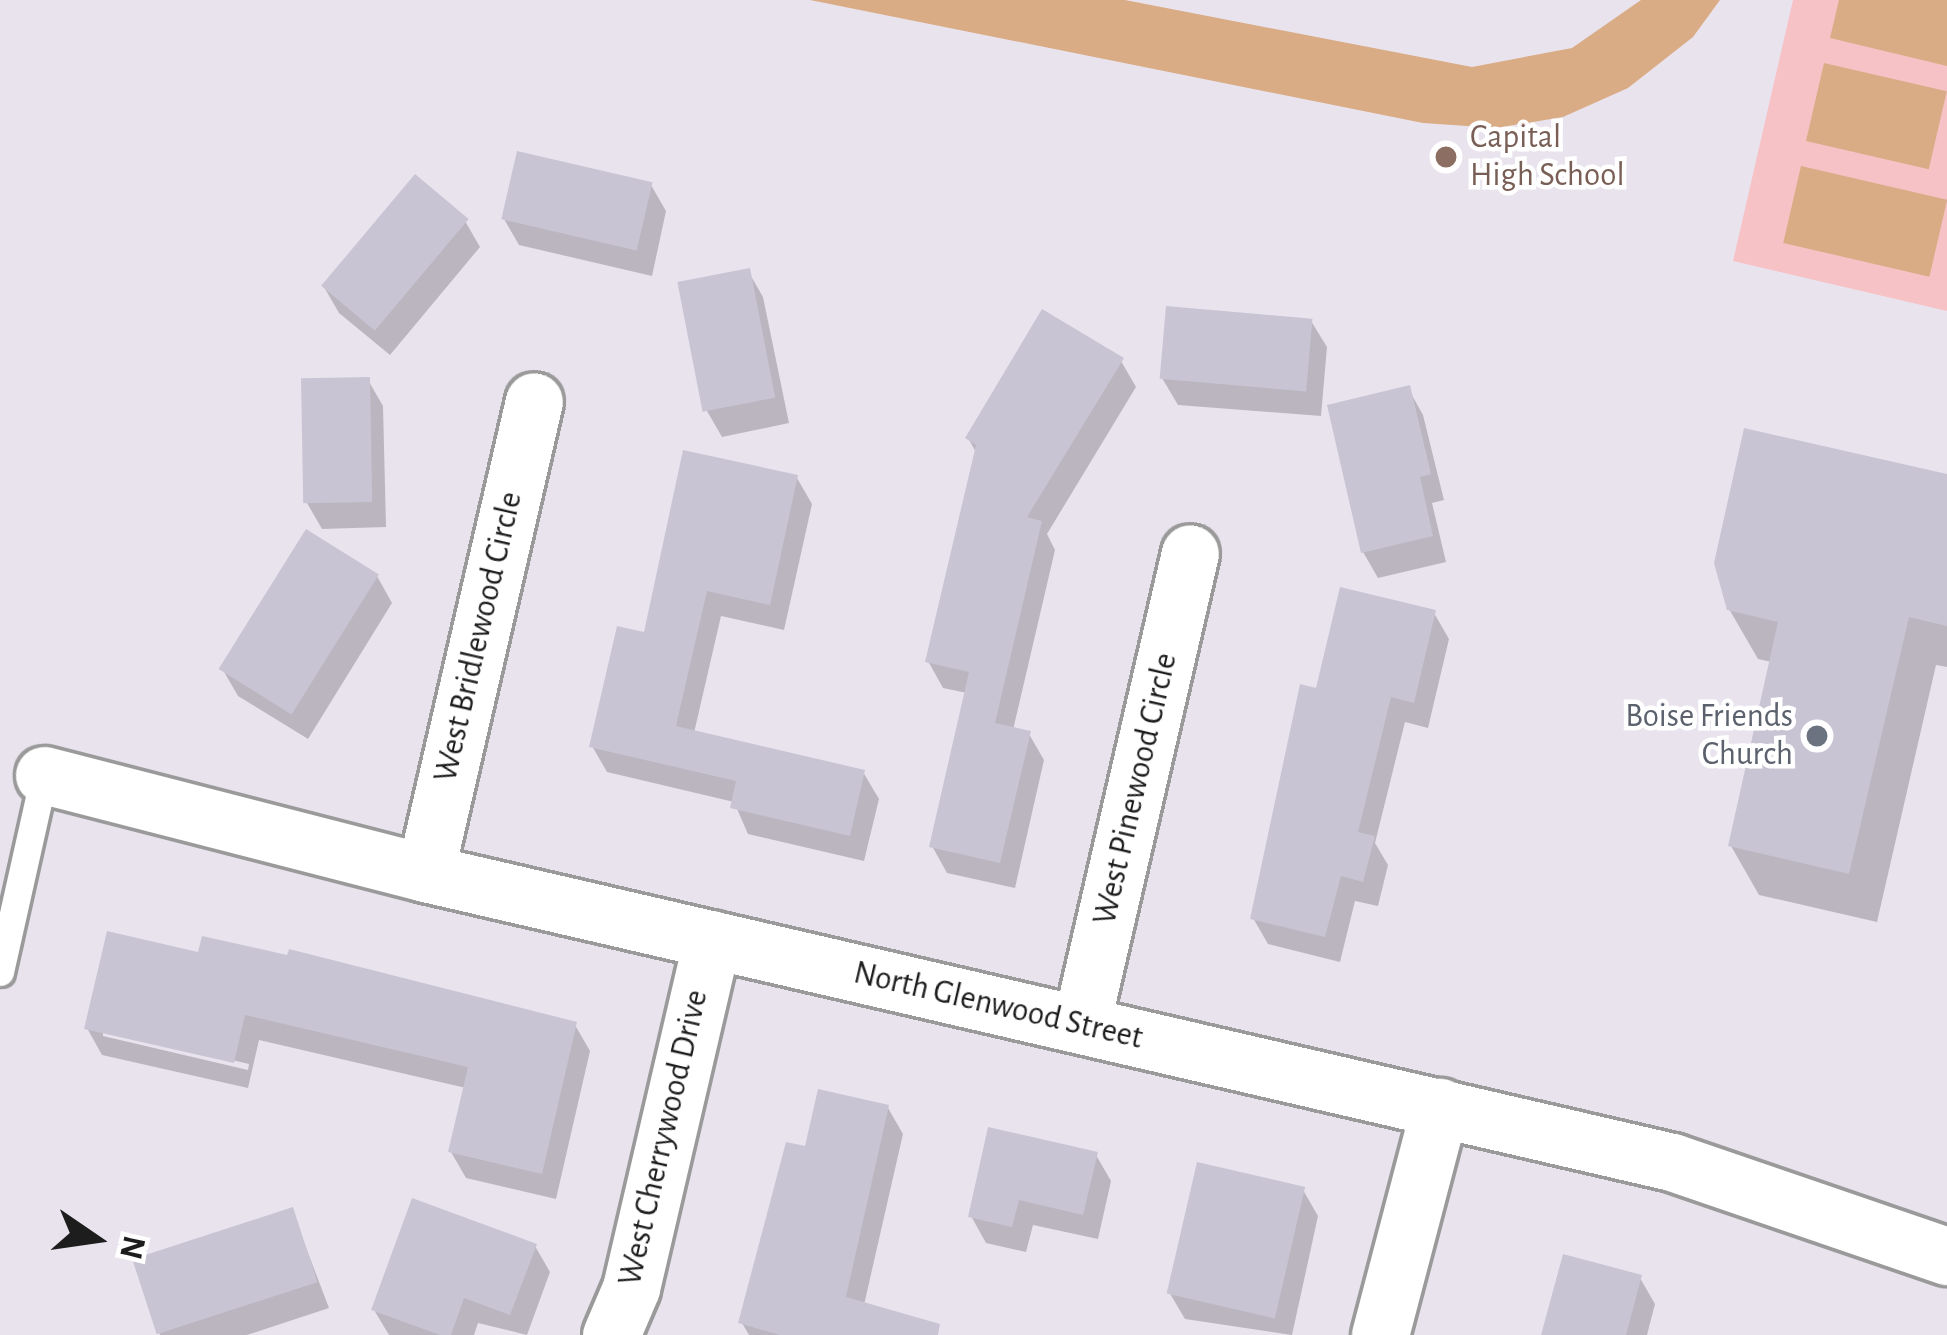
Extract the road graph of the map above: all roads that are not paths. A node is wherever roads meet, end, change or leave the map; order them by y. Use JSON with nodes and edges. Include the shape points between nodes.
{"nodes":[{"id":1,"x":534,"y":401,"type":"dead end"},
{"id":2,"x":1190,"y":553,"type":"dead end"},
{"id":3,"x":44,"y":775,"type":"joint"},
{"id":4,"x":425,"y":873,"type":"junction"},
{"id":5,"x":712,"y":940,"type":"junction"},
{"id":6,"x":0,"y":972,"type":"edge"},
{"id":7,"x":1081,"y":1025,"type":"junction"},
{"id":8,"x":1440,"y":1107,"type":"junction"},
{"id":9,"x":1947,"y":1256,"type":"edge"},
{"id":10,"x":611,"y":1335,"type":"edge"},
{"id":11,"x":1380,"y":1335,"type":"edge"}],
"edges":[{"from":1,"to":4,"type":"street","name":"West Bridlewood Circle"},
{"from":2,"to":7,"type":"street","name":"West Pinewood Circle"},
{"from":3,"to":4,"type":"street","name":"North Glenwood Street"},
{"from":3,"to":6,"type":"lane"},
{"from":4,"to":5,"type":"street","name":"North Glenwood Street"},
{"from":5,"to":7,"type":"street","name":"North Glenwood Street"},
{"from":5,"to":10,"type":"street","name":"West Cherrywood Drive","via":[[631,1288]]},
{"from":7,"to":8,"type":"street","name":"North Glenwood Street"},
{"from":8,"to":9,"type":"street","name":"North Glenwood Street","via":[[1672,1162]]},
{"from":8,"to":11,"type":"street"}]}
